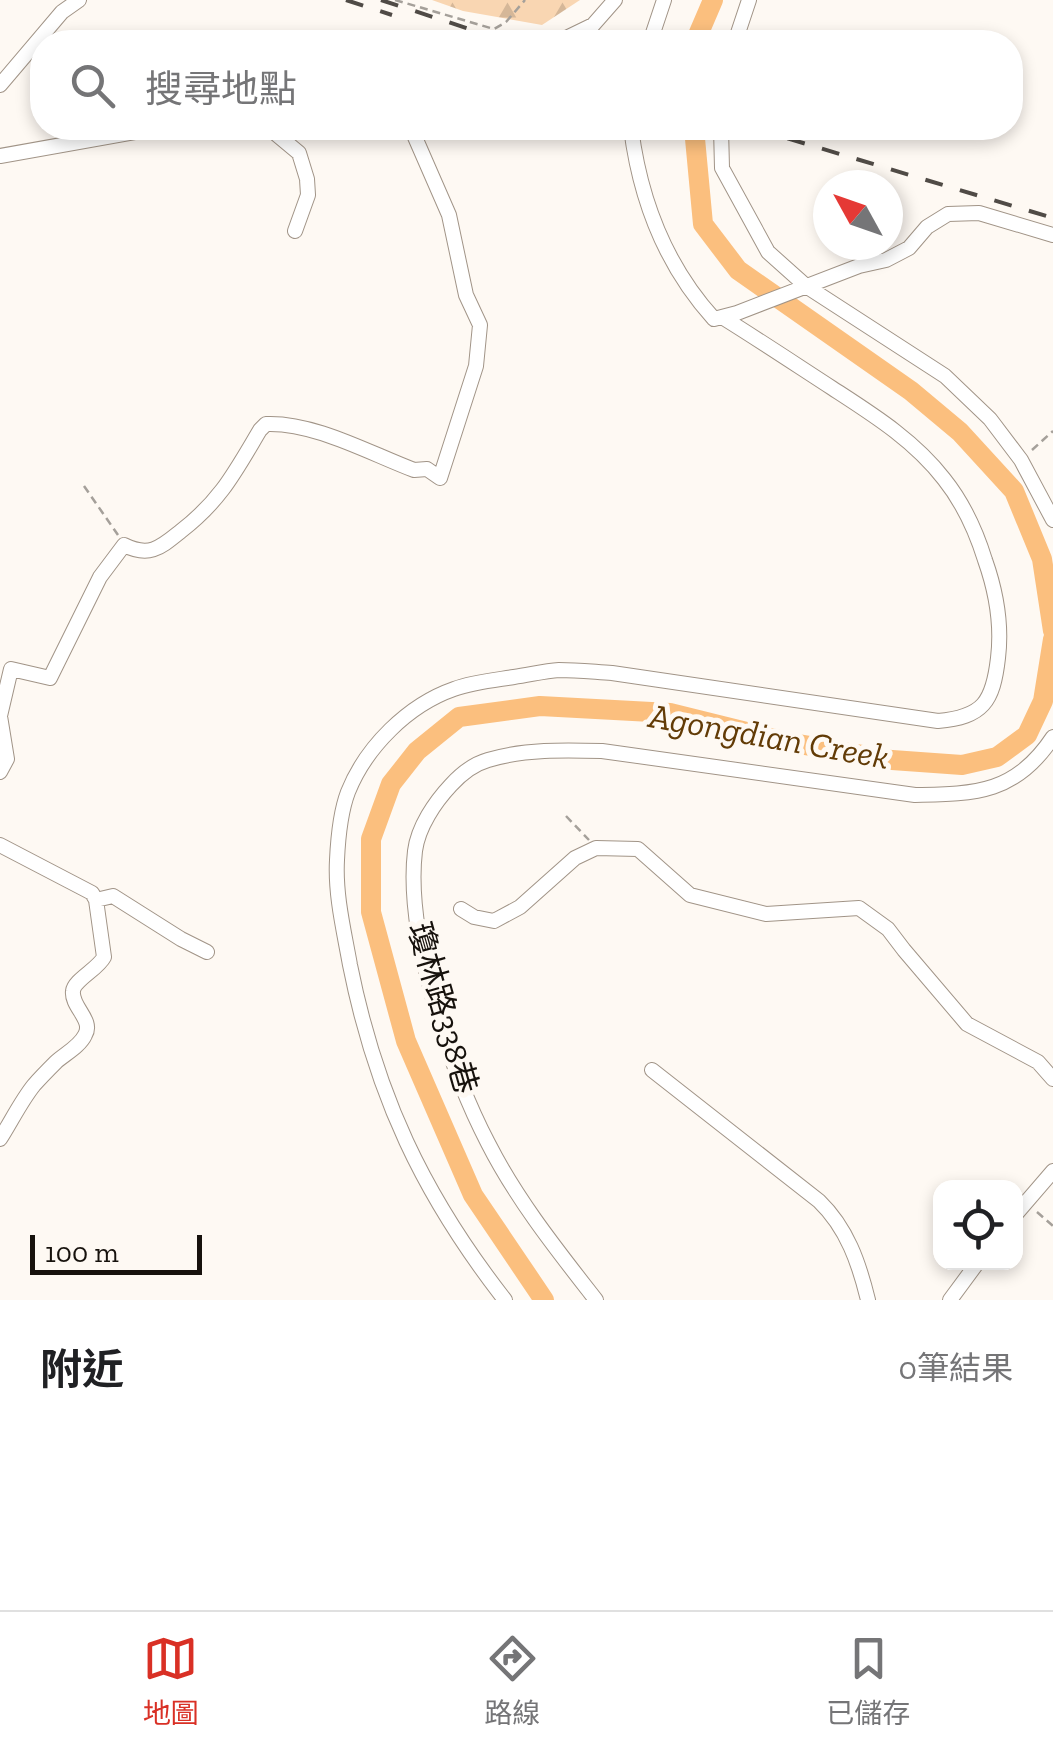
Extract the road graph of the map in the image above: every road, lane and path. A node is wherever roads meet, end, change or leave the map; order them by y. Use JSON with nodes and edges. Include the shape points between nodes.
{"nodes":[{"id":1,"x":79,"y":0,"type":"edge"},
{"id":2,"x":395,"y":0,"type":"edge"},
{"id":3,"x":525,"y":0,"type":"edge"},
{"id":4,"x":616,"y":0,"type":"edge"},
{"id":5,"x":664,"y":0,"type":"edge"},
{"id":6,"x":749,"y":0,"type":"edge"},
{"id":7,"x":47,"y":30,"type":"edge"},
{"id":8,"x":583,"y":30,"type":"edge"},
{"id":9,"x":654,"y":30,"type":"edge"},
{"id":10,"x":739,"y":30,"type":"edge"},
{"id":11,"x":30,"y":50,"type":"edge"},
{"id":12,"x":0,"y":85,"type":"edge"},
{"id":13,"x":90,"y":140,"type":"edge"},
{"id":14,"x":283,"y":140,"type":"edge"},
{"id":15,"x":416,"y":140,"type":"edge"},
{"id":16,"x":632,"y":140,"type":"edge"},
{"id":17,"x":721,"y":140,"type":"edge"},
{"id":18,"x":0,"y":156,"type":"edge"},
{"id":19,"x":295,"y":230,"type":"dead end"},
{"id":20,"x":1053,"y":236,"type":"edge"},
{"id":21,"x":804,"y":286,"type":"junction"},
{"id":22,"x":730,"y":315,"type":"junction"},
{"id":23,"x":1053,"y":430,"type":"edge"},
{"id":24,"x":1021,"y":460,"type":"junction"},
{"id":25,"x":84,"y":486,"type":"dead end"},
{"id":26,"x":1053,"y":520,"type":"edge"},
{"id":27,"x":124,"y":545,"type":"junction"},
{"id":28,"x":5,"y":667,"type":"edge"},
{"id":29,"x":1053,"y":737,"type":"edge"},
{"id":30,"x":0,"y":772,"type":"edge"},
{"id":31,"x":566,"y":816,"type":"dead end"},
{"id":32,"x":0,"y":845,"type":"edge"},
{"id":33,"x":596,"y":848,"type":"junction"},
{"id":34,"x":96,"y":900,"type":"junction"},
{"id":35,"x":461,"y":910,"type":"dead end"},
{"id":36,"x":207,"y":952,"type":"dead end"},
{"id":37,"x":652,"y":1070,"type":"dead end"},
{"id":38,"x":1053,"y":1079,"type":"edge"},
{"id":39,"x":0,"y":1139,"type":"edge"},
{"id":40,"x":1053,"y":1171,"type":"edge"},
{"id":41,"x":1023,"y":1205,"type":"edge"},
{"id":42,"x":1023,"y":1210,"type":"edge"},
{"id":43,"x":1053,"y":1226,"type":"edge"},
{"id":44,"x":972,"y":1270,"type":"edge"},
{"id":45,"x":505,"y":1300,"type":"edge"},
{"id":46,"x":596,"y":1300,"type":"edge"},
{"id":47,"x":868,"y":1300,"type":"edge"},
{"id":48,"x":950,"y":1300,"type":"edge"}],
"edges":[{"from":1,"to":7,"type":"street"},
{"from":2,"to":3,"type":"path","via":[[494,29]]},
{"from":4,"to":8,"type":"street"},
{"from":5,"to":9,"type":"street"},
{"from":6,"to":10,"type":"street"},
{"from":11,"to":12,"type":"street"},
{"from":13,"to":18,"type":"street"},
{"from":14,"to":19,"type":"street","via":[[299,153],[307,179]]},
{"from":15,"to":27,"type":"street","via":[[449,216],[466,296],[480,325],[476,366],[440,478],[288,423],[266,424],[204,513],[156,550]]},
{"from":16,"to":22,"type":"street","via":[[648,210],[670,259],[714,319]]},
{"from":17,"to":21,"type":"street","via":[[722,168],[768,252]]},
{"from":20,"to":21,"type":"street","via":[[978,213],[948,214],[886,260]]},
{"from":21,"to":22,"type":"street"},
{"from":21,"to":24,"type":"street","via":[[945,376]]},
{"from":22,"to":45,"type":"street","via":[[914,446],[945,480],[974,525],[995,588],[995,685],[983,706],[938,722],[558,670],[454,689],[390,730],[367,758],[348,792],[336,863],[352,974],[377,1072],[416,1164]]},
{"from":23,"to":24,"type":"path"},
{"from":24,"to":26,"type":"street"},
{"from":25,"to":27,"type":"path"},
{"from":27,"to":28,"type":"street","via":[[100,577],[50,678]]},
{"from":28,"to":30,"type":"street","via":[[0,716],[7,759]]},
{"from":29,"to":46,"type":"street","name":"瓊林路338巷","via":[[1024,771],[994,788],[960,794],[553,750],[486,760],[461,774],[435,802],[415,846],[413,897],[450,1051],[498,1160]]},
{"from":31,"to":33,"type":"path"},
{"from":32,"to":34,"type":"street","via":[[82,886]]},
{"from":33,"to":35,"type":"street","via":[[494,921]]},
{"from":33,"to":38,"type":"street","via":[[638,850],[690,895],[766,914],[859,908],[888,929],[968,1024],[1038,1062]]},
{"from":34,"to":36,"type":"street","via":[[113,896]]},
{"from":34,"to":39,"type":"street","via":[[104,957],[72,990],[88,1030],[30,1090]]},
{"from":37,"to":47,"type":"street","via":[[836,1217]]},
{"from":40,"to":41,"type":"street"},
{"from":42,"to":43,"type":"path"},
{"from":44,"to":48,"type":"street"}]}
